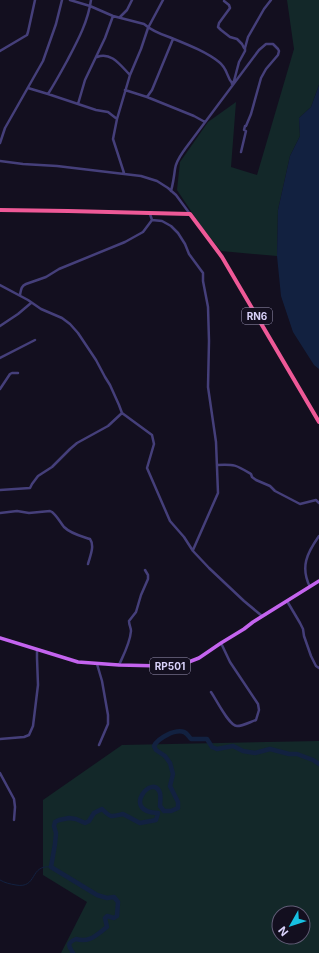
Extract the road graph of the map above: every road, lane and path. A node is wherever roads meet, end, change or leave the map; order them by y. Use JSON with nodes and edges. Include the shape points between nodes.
{"nodes":[{"id":1,"x":35,"y":0,"type":"edge"},
{"id":2,"x":62,"y":0,"type":"edge"},
{"id":3,"x":70,"y":0,"type":"edge"},
{"id":4,"x":91,"y":0,"type":"edge"},
{"id":5,"x":132,"y":0,"type":"edge"},
{"id":6,"x":163,"y":0,"type":"edge"},
{"id":7,"x":270,"y":0,"type":"edge"},
{"id":8,"x":224,"y":1,"type":"dead end"},
{"id":9,"x":84,"y":3,"type":"junction"},
{"id":10,"x":90,"y":6,"type":"junction"},
{"id":11,"x":113,"y":16,"type":"junction"},
{"id":12,"x":120,"y":17,"type":"junction"},
{"id":13,"x":148,"y":28,"type":"junction"},
{"id":14,"x":173,"y":39,"type":"junction"},
{"id":15,"x":0,"y":51,"type":"edge"},
{"id":16,"x":245,"y":51,"type":"junction"},
{"id":17,"x":97,"y":57,"type":"junction"},
{"id":18,"x":130,"y":76,"type":"junction"},
{"id":19,"x":232,"y":83,"type":"junction"},
{"id":20,"x":28,"y":88,"type":"junction"},
{"id":21,"x":231,"y":88,"type":"junction"},
{"id":22,"x":125,"y":90,"type":"junction"},
{"id":23,"x":48,"y":94,"type":"junction"},
{"id":24,"x":147,"y":97,"type":"junction"},
{"id":25,"x":78,"y":104,"type":"junction"},
{"id":26,"x":117,"y":119,"type":"junction"},
{"id":27,"x":205,"y":122,"type":"junction"},
{"id":28,"x":0,"y":143,"type":"edge"},
{"id":29,"x":241,"y":152,"type":"dead end"},
{"id":30,"x":0,"y":161,"type":"edge"},
{"id":31,"x":124,"y":173,"type":"junction"},
{"id":32,"x":171,"y":191,"type":"junction"},
{"id":33,"x":0,"y":210,"type":"edge"},
{"id":34,"x":150,"y":214,"type":"junction"},
{"id":35,"x":190,"y":214,"type":"junction"},
{"id":36,"x":152,"y":220,"type":"junction"},
{"id":37,"x":0,"y":285,"type":"edge"},
{"id":38,"x":20,"y":295,"type":"junction"},
{"id":39,"x":31,"y":303,"type":"junction"},
{"id":40,"x":0,"y":326,"type":"edge"},
{"id":41,"x":35,"y":340,"type":"dead end"},
{"id":42,"x":0,"y":358,"type":"edge"},
{"id":43,"x":18,"y":373,"type":"dead end"},
{"id":44,"x":0,"y":389,"type":"edge"},
{"id":45,"x":122,"y":413,"type":"junction"},
{"id":46,"x":319,"y":422,"type":"edge"},
{"id":47,"x":217,"y":465,"type":"junction"},
{"id":48,"x":0,"y":490,"type":"edge"},
{"id":49,"x":319,"y":503,"type":"edge"},
{"id":50,"x":0,"y":513,"type":"edge"},
{"id":51,"x":319,"y":536,"type":"edge"},
{"id":52,"x":193,"y":551,"type":"junction"},
{"id":53,"x":88,"y":564,"type":"dead end"},
{"id":54,"x":146,"y":570,"type":"dead end"},
{"id":55,"x":319,"y":581,"type":"edge"},
{"id":56,"x":310,"y":587,"type":"junction"},
{"id":57,"x":287,"y":601,"type":"junction"},
{"id":58,"x":262,"y":616,"type":"junction"},
{"id":59,"x":0,"y":638,"type":"edge"},
{"id":60,"x":221,"y":643,"type":"junction"},
{"id":61,"x":37,"y":650,"type":"junction"},
{"id":62,"x":97,"y":664,"type":"junction"},
{"id":63,"x":119,"y":665,"type":"junction"},
{"id":64,"x":319,"y":668,"type":"edge"},
{"id":65,"x":211,"y":692,"type":"dead end"},
{"id":66,"x":0,"y":739,"type":"edge"},
{"id":67,"x":100,"y":745,"type":"dead end"},
{"id":68,"x":0,"y":773,"type":"edge"},
{"id":69,"x":14,"y":820,"type":"dead end"}],
"edges":[{"from":1,"to":15,"type":"street","via":[[27,35]]},
{"from":2,"to":20,"type":"street","via":[[43,61]]},
{"from":3,"to":9,"type":"street"},
{"from":4,"to":9,"type":"street"},
{"from":4,"to":10,"type":"street"},
{"from":5,"to":12,"type":"street"},
{"from":6,"to":13,"type":"street"},
{"from":7,"to":16,"type":"street","via":[[248,37]]},
{"from":8,"to":16,"type":"street","via":[[230,8],[218,27],[230,37],[237,39]]},
{"from":9,"to":10,"type":"street"},
{"from":10,"to":11,"type":"street"},
{"from":10,"to":23,"type":"street","via":[[78,40]]},
{"from":11,"to":12,"type":"street"},
{"from":11,"to":17,"type":"street"},
{"from":12,"to":13,"type":"street","via":[[144,24]]},
{"from":13,"to":14,"type":"street"},
{"from":13,"to":18,"type":"street"},
{"from":14,"to":19,"type":"street","via":[[220,62]]},
{"from":14,"to":24,"type":"street"},
{"from":16,"to":19,"type":"street"},
{"from":17,"to":18,"type":"street","via":[[110,56]]},
{"from":17,"to":25,"type":"street","via":[[85,80]]},
{"from":18,"to":22,"type":"street"},
{"from":19,"to":21,"type":"street"},
{"from":20,"to":23,"type":"street"},
{"from":20,"to":28,"type":"street","via":[[5,128]]},
{"from":21,"to":27,"type":"street"},
{"from":21,"to":29,"type":"street","via":[[263,46],[276,46],[279,52],[261,78],[245,126]]},
{"from":22,"to":24,"type":"street"},
{"from":22,"to":26,"type":"street"},
{"from":23,"to":25,"type":"street"},
{"from":24,"to":27,"type":"street"},
{"from":25,"to":26,"type":"street","via":[[108,112]]},
{"from":26,"to":31,"type":"street","via":[[113,140]]},
{"from":27,"to":32,"type":"street","via":[[177,163]]},
{"from":30,"to":31,"type":"street"},
{"from":31,"to":32,"type":"street","via":[[150,178]]},
{"from":32,"to":35,"type":"street"},
{"from":33,"to":34,"type":"highway"},
{"from":34,"to":35,"type":"highway"},
{"from":34,"to":36,"type":"street"},
{"from":35,"to":46,"type":"highway","number":"RN6","via":[[222,257]]},
{"from":36,"to":38,"type":"street","via":[[143,232],[125,242],[23,285]]},
{"from":36,"to":47,"type":"street","via":[[162,221],[178,233],[202,273],[208,307],[208,387]]},
{"from":37,"to":38,"type":"street"},
{"from":38,"to":39,"type":"street"},
{"from":39,"to":40,"type":"street"},
{"from":39,"to":45,"type":"street","via":[[62,318],[78,333],[110,385]]},
{"from":41,"to":42,"type":"street"},
{"from":43,"to":44,"type":"street","via":[[10,374]]},
{"from":45,"to":48,"type":"street","via":[[108,426],[77,443],[52,467],[38,476],[30,488]]},
{"from":45,"to":52,"type":"street","via":[[152,435],[154,444],[148,468],[170,521]]},
{"from":47,"to":49,"type":"street","via":[[230,464],[238,467],[300,504],[316,500]]},
{"from":47,"to":52,"type":"street","via":[[218,493]]},
{"from":50,"to":53,"type":"street","via":[[52,512],[68,530],[92,541]]},
{"from":51,"to":56,"type":"street","via":[[306,558],[306,578]]},
{"from":52,"to":58,"type":"street"},
{"from":54,"to":63,"type":"street","via":[[148,579],[136,612],[129,621],[130,639]]},
{"from":55,"to":56,"type":"main road","number":"RP501"},
{"from":56,"to":57,"type":"main road","number":"RP501"},
{"from":57,"to":58,"type":"main road","number":"RP501"},
{"from":57,"to":64,"type":"street","via":[[303,629],[311,656]]},
{"from":58,"to":60,"type":"main road","number":"RP501"},
{"from":59,"to":61,"type":"main road","number":"RP501"},
{"from":60,"to":63,"type":"main road","number":"RP501","via":[[199,658],[181,665]]},
{"from":60,"to":65,"type":"street","via":[[230,662],[258,704],[256,720],[238,726],[232,725]]},
{"from":61,"to":62,"type":"main road","number":"RP501","via":[[78,662]]},
{"from":61,"to":66,"type":"street","via":[[38,685],[33,726],[29,735],[24,737]]},
{"from":62,"to":63,"type":"main road","number":"RP501"},
{"from":62,"to":67,"type":"street","via":[[108,714],[108,724]]},
{"from":68,"to":69,"type":"street","via":[[14,799]]}]}
